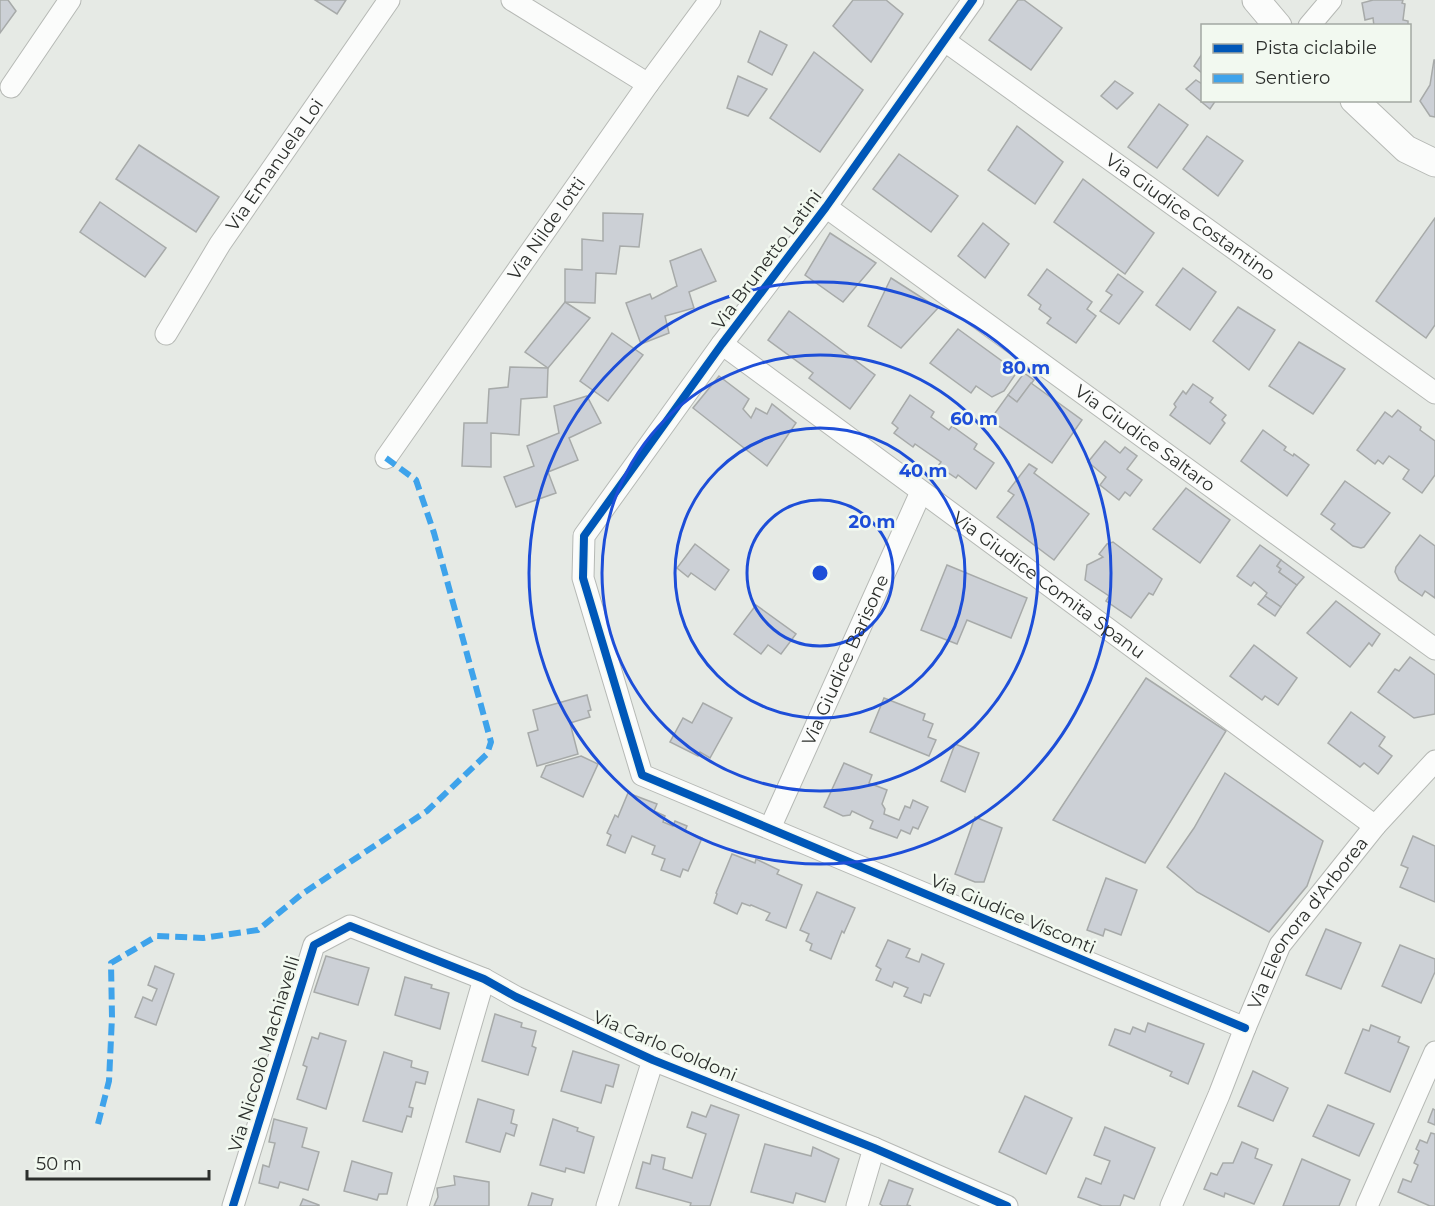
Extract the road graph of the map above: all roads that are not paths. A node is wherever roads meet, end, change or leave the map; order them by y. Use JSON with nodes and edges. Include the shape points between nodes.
{"nodes":[{"id":1,"x":70,"y":0,"type":"edge"},
{"id":2,"x":389,"y":0,"type":"edge"},
{"id":3,"x":512,"y":0,"type":"edge"},
{"id":4,"x":710,"y":0,"type":"edge"},
{"id":5,"x":973,"y":0,"type":"edge"},
{"id":6,"x":1256,"y":0,"type":"edge"},
{"id":7,"x":1330,"y":0,"type":"edge"},
{"id":8,"x":1276,"y":24,"type":"edge"},
{"id":9,"x":1311,"y":24,"type":"edge"},
{"id":10,"x":945,"y":41,"type":"junction"},
{"id":11,"x":648,"y":84,"type":"junction"},
{"id":12,"x":11,"y":87,"type":"dead end"},
{"id":13,"x":1356,"y":102,"type":"edge"},
{"id":14,"x":1435,"y":163,"type":"edge"},
{"id":15,"x":826,"y":207,"type":"junction"},
{"id":16,"x":166,"y":334,"type":"dead end"},
{"id":17,"x":722,"y":344,"type":"junction"},
{"id":18,"x":1435,"y":393,"type":"edge"},
{"id":19,"x":386,"y":458,"type":"dead end"},
{"id":20,"x":921,"y":492,"type":"junction"},
{"id":21,"x":584,"y":536,"type":"joint"},
{"id":22,"x":1435,"y":649,"type":"edge"},
{"id":23,"x":1435,"y":760,"type":"edge"},
{"id":24,"x":1375,"y":826,"type":"junction"},
{"id":25,"x":770,"y":828,"type":"junction"},
{"id":26,"x":314,"y":945,"type":"joint"},
{"id":27,"x":484,"y":979,"type":"junction"},
{"id":28,"x":1245,"y":1028,"type":"junction"},
{"id":29,"x":1435,"y":1052,"type":"edge"},
{"id":30,"x":652,"y":1060,"type":"junction"},
{"id":31,"x":874,"y":1148,"type":"junction"},
{"id":32,"x":233,"y":1206,"type":"edge"},
{"id":33,"x":418,"y":1206,"type":"edge"},
{"id":34,"x":607,"y":1206,"type":"edge"},
{"id":35,"x":857,"y":1206,"type":"edge"},
{"id":36,"x":1007,"y":1206,"type":"edge"},
{"id":37,"x":1171,"y":1206,"type":"edge"},
{"id":38,"x":1367,"y":1206,"type":"edge"}],
"edges":[{"from":1,"to":12,"type":"street"},
{"from":2,"to":16,"type":"street","name":"Via Emanuela Loi","via":[[220,244]]},
{"from":3,"to":11,"type":"street"},
{"from":4,"to":11,"type":"street","name":"Via Nilde Iotti"},
{"from":5,"to":10,"type":"street","name":"Via Brunetto Latini"},
{"from":6,"to":8,"type":"street"},
{"from":7,"to":9,"type":"street"},
{"from":10,"to":15,"type":"street","name":"Via Brunetto Latini"},
{"from":10,"to":18,"type":"street","name":"Via Giudice Costantino"},
{"from":11,"to":19,"type":"street","name":"Via Nilde Iotti"},
{"from":13,"to":14,"type":"street","via":[[1406,149]]},
{"from":15,"to":17,"type":"street","name":"Via Brunetto Latini"},
{"from":15,"to":22,"type":"street","name":"Via Giudice Saltaro"},
{"from":17,"to":20,"type":"street","name":"Via Giudice Comita Spanu"},
{"from":17,"to":21,"type":"street","name":"Via Brunetto Latini"},
{"from":20,"to":24,"type":"street","name":"Via Giudice Comita Spanu"},
{"from":20,"to":25,"type":"street","name":"Via Giudice Barisone"},
{"from":21,"to":25,"type":"street","name":"Via Giudice Visconti","via":[[583,578],[642,775]]},
{"from":23,"to":24,"type":"street","name":"Via Eleonora d'Arborea"},
{"from":24,"to":28,"type":"street","name":"Via Eleonora d'Arborea","via":[[1280,945]]},
{"from":25,"to":28,"type":"street","name":"Via Giudice Visconti"},
{"from":26,"to":27,"type":"street","name":"Via Carlo Goldoni","via":[[350,926]]},
{"from":26,"to":32,"type":"street","name":"Via Niccolò Machiavelli"},
{"from":27,"to":30,"type":"street","name":"Via Carlo Goldoni"},
{"from":27,"to":33,"type":"street"},
{"from":28,"to":37,"type":"street","name":"Via Eleonora d'Arborea"},
{"from":29,"to":38,"type":"street"},
{"from":30,"to":31,"type":"street","name":"Via Carlo Goldoni"},
{"from":30,"to":34,"type":"street"},
{"from":31,"to":35,"type":"street"},
{"from":31,"to":36,"type":"street","name":"Via Carlo Goldoni"}]}
